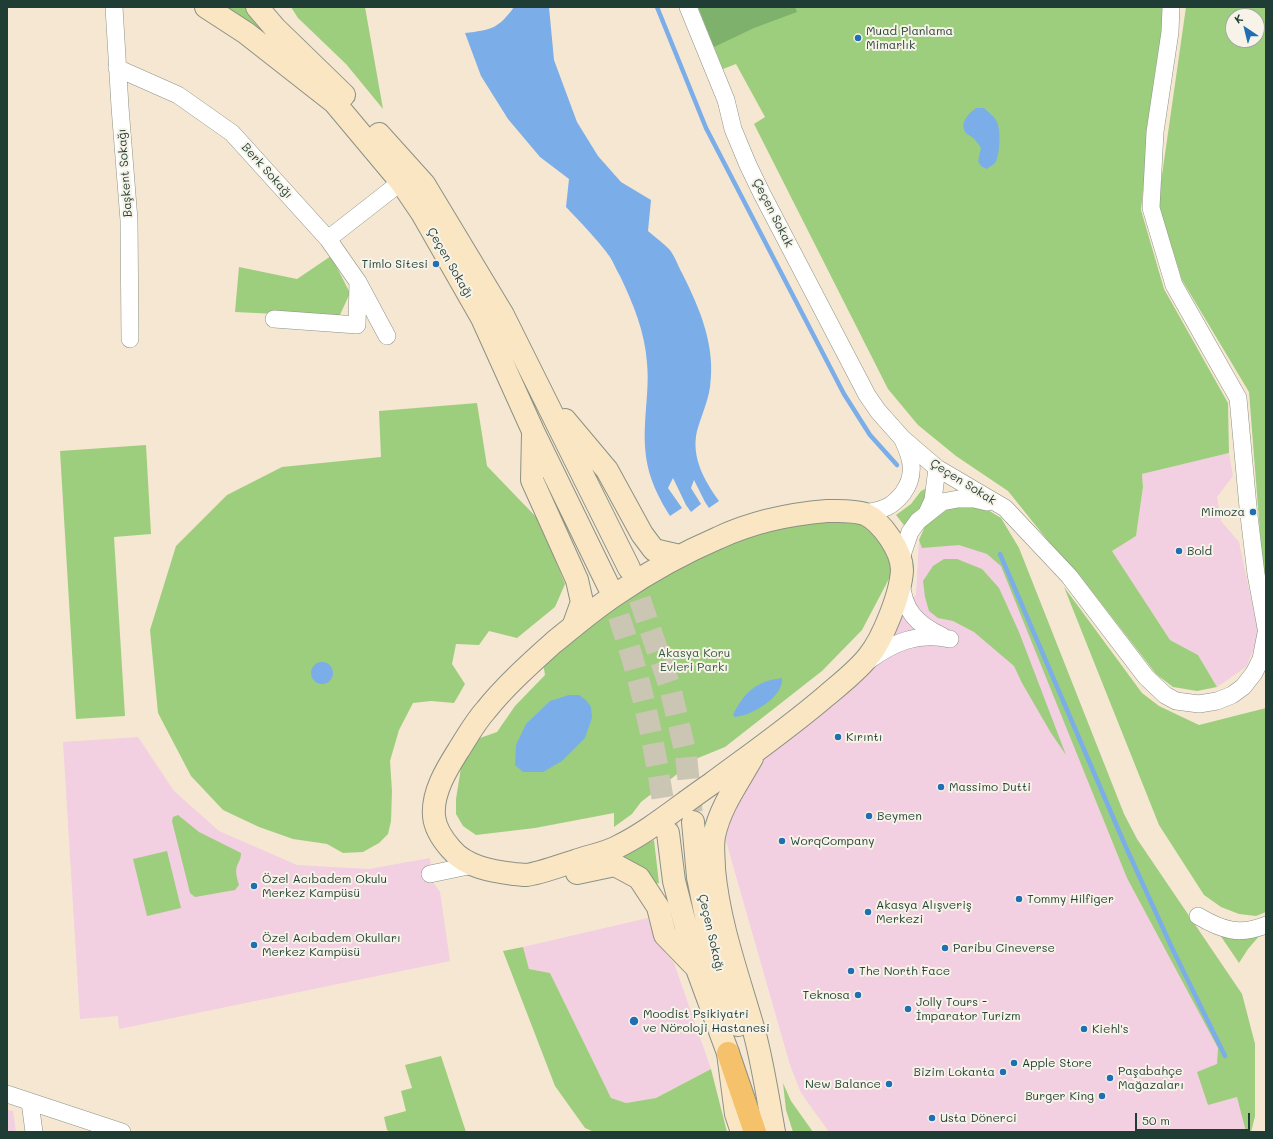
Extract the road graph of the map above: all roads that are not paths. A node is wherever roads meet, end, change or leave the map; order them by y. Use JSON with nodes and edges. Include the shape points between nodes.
{"nodes":[{"id":1,"x":114,"y":7,"type":"edge"},
{"id":2,"x":206,"y":7,"type":"edge"},
{"id":3,"x":257,"y":7,"type":"edge"},
{"id":4,"x":271,"y":7,"type":"edge"},
{"id":5,"x":688,"y":7,"type":"edge"},
{"id":6,"x":1171,"y":7,"type":"edge"},
{"id":7,"x":275,"y":28,"type":"junction"},
{"id":8,"x":118,"y":68,"type":"junction"},
{"id":9,"x":401,"y":182,"type":"junction"},
{"id":10,"x":328,"y":240,"type":"junction"},
{"id":11,"x":358,"y":282,"type":"junction"},
{"id":12,"x":274,"y":319,"type":"dead end"},
{"id":13,"x":387,"y":336,"type":"dead end"},
{"id":14,"x":130,"y":339,"type":"dead end"},
{"id":15,"x":542,"y":393,"type":"junction"},
{"id":16,"x":533,"y":431,"type":"junction"},
{"id":17,"x":902,"y":438,"type":"junction"},
{"id":18,"x":937,"y":468,"type":"junction"},
{"id":19,"x":908,"y":485,"type":"junction"},
{"id":20,"x":1005,"y":508,"type":"junction"},
{"id":21,"x":862,"y":513,"type":"junction"},
{"id":22,"x":927,"y":513,"type":"junction"},
{"id":23,"x":680,"y":556,"type":"junction"},
{"id":24,"x":901,"y":567,"type":"junction"},
{"id":25,"x":629,"y":568,"type":"tunnel mouth"},
{"id":26,"x":608,"y":585,"type":"tunnel mouth"},
{"id":27,"x":573,"y":627,"type":"junction"},
{"id":28,"x":1266,"y":628,"type":"edge"},
{"id":29,"x":1266,"y":633,"type":"edge"},
{"id":30,"x":853,"y":672,"type":"junction"},
{"id":31,"x":1266,"y":679,"type":"edge"},
{"id":32,"x":1248,"y":681,"type":"junction"},
{"id":33,"x":756,"y":751,"type":"junction"},
{"id":34,"x":692,"y":822,"type":"tunnel mouth"},
{"id":35,"x":668,"y":833,"type":"tunnel mouth"},
{"id":36,"x":473,"y":865,"type":"junction"},
{"id":37,"x":430,"y":874,"type":"dead end"},
{"id":38,"x":528,"y":875,"type":"junction"},
{"id":39,"x":1198,"y":916,"type":"dead end"},
{"id":40,"x":1266,"y":925,"type":"edge"},
{"id":41,"x":696,"y":966,"type":"junction"},
{"id":42,"x":728,"y":1053,"type":"junction"},
{"id":43,"x":7,"y":1094,"type":"edge"},
{"id":44,"x":30,"y":1102,"type":"junction"},
{"id":45,"x":34,"y":1132,"type":"edge"},
{"id":46,"x":122,"y":1132,"type":"edge"},
{"id":47,"x":742,"y":1132,"type":"edge"},
{"id":48,"x":755,"y":1132,"type":"edge"},
{"id":49,"x":774,"y":1132,"type":"edge"}],
"edges":[{"from":1,"to":8,"type":"street","name":"Başkent Sokağı"},
{"from":2,"to":9,"type":"main road","name":"Çeçen Sokağı","via":[[246,33],[334,102]]},
{"from":3,"to":7,"type":"main road","name":"Çeçen Sokağı"},
{"from":4,"to":7,"type":"street"},
{"from":5,"to":17,"type":"street","name":"Çeçen Sokak","via":[[726,100],[733,129],[762,194],[867,395]]},
{"from":6,"to":28,"type":"street","via":[[1170,32],[1155,132],[1150,208],[1174,286],[1238,398],[1256,574]]},
{"from":7,"to":15,"type":"main road","name":"Çeçen Sokağı","via":[[346,96],[424,184],[503,315]]},
{"from":8,"to":10,"type":"street","name":"Berk Sokağı","via":[[178,95],[232,133]]},
{"from":8,"to":14,"type":"street","name":"Başkent Sokağı","via":[[129,220]]},
{"from":9,"to":10,"type":"street"},
{"from":9,"to":16,"type":"main road","name":"Çeçen Sokağı","via":[[482,318]]},
{"from":10,"to":11,"type":"street","name":"Berk Sokağı"},
{"from":11,"to":12,"type":"street","via":[[357,326]]},
{"from":11,"to":13,"type":"street","name":"Berk Sokağı"},
{"from":15,"to":23,"type":"main road","via":[[607,470],[642,534],[654,550]]},
{"from":15,"to":25,"type":"main road","name":"Çeçen Sokağı"},
{"from":16,"to":26,"type":"main road","name":"Çeçen Sokağı"},
{"from":16,"to":27,"type":"main road","via":[[532,480],[577,580],[582,602]]},
{"from":17,"to":18,"type":"street","name":"Çeçen Sokak"},
{"from":17,"to":19,"type":"street","via":[[911,460],[912,472]]},
{"from":18,"to":19,"type":"street"},
{"from":18,"to":20,"type":"street","name":"Çeçen Sokak"},
{"from":18,"to":22,"type":"street","via":[[933,500]]},
{"from":19,"to":21,"type":"street","via":[[889,506]]},
{"from":20,"to":22,"type":"street","via":[[974,499],[958,499],[942,502]]},
{"from":20,"to":32,"type":"street","name":"Çeçen Sokak","via":[[1069,576],[1146,677],[1165,695],[1176,701],[1199,704],[1218,701],[1232,695]]},
{"from":21,"to":23,"type":"main road","via":[[827,510],[778,518],[718,537]]},
{"from":21,"to":24,"type":"main road","via":[[875,520],[886,531]]},
{"from":22,"to":24,"type":"street","via":[[910,532]]},
{"from":23,"to":27,"type":"main road","via":[[616,593]]},
{"from":24,"to":30,"type":"main road","via":[[894,603],[877,644]]},
{"from":24,"to":30,"type":"street","via":[[904,599],[913,615],[926,628],[950,639],[927,636],[908,639],[892,646]]},
{"from":27,"to":36,"type":"main road","via":[[520,672],[486,709],[449,765],[441,782],[436,797],[434,819],[444,840],[454,853]]},
{"from":29,"to":32,"type":"street","name":"Çeçen Sokak","via":[[1261,660]]},
{"from":30,"to":33,"type":"main road","via":[[806,713]]},
{"from":31,"to":32,"type":"street"},
{"from":33,"to":38,"type":"main road","via":[[642,833],[614,849]]},
{"from":33,"to":49,"type":"main road","via":[[720,817],[714,838],[714,859],[715,880],[723,921],[754,1033]]},
{"from":34,"to":49,"type":"main road","name":"Çeçen Sokağı","via":[[698,877],[714,956]]},
{"from":35,"to":41,"type":"main road","name":"Çeçen Sokağı","via":[[674,881]]},
{"from":36,"to":37,"type":"street"},
{"from":36,"to":38,"type":"main road","via":[[490,871]]},
{"from":38,"to":41,"type":"main road","via":[[573,873],[616,865],[639,878],[658,908],[665,935]]},
{"from":39,"to":40,"type":"street","via":[[1226,930],[1250,930]]},
{"from":41,"to":42,"type":"main road","name":"Çeçen Sokağı"},
{"from":42,"to":47,"type":"main road","name":"Çeçen Sokağı","via":[[736,1114]]},
{"from":42,"to":48,"type":"highway"},
{"from":43,"to":44,"type":"street"},
{"from":44,"to":45,"type":"street"},
{"from":44,"to":46,"type":"street"}]}
